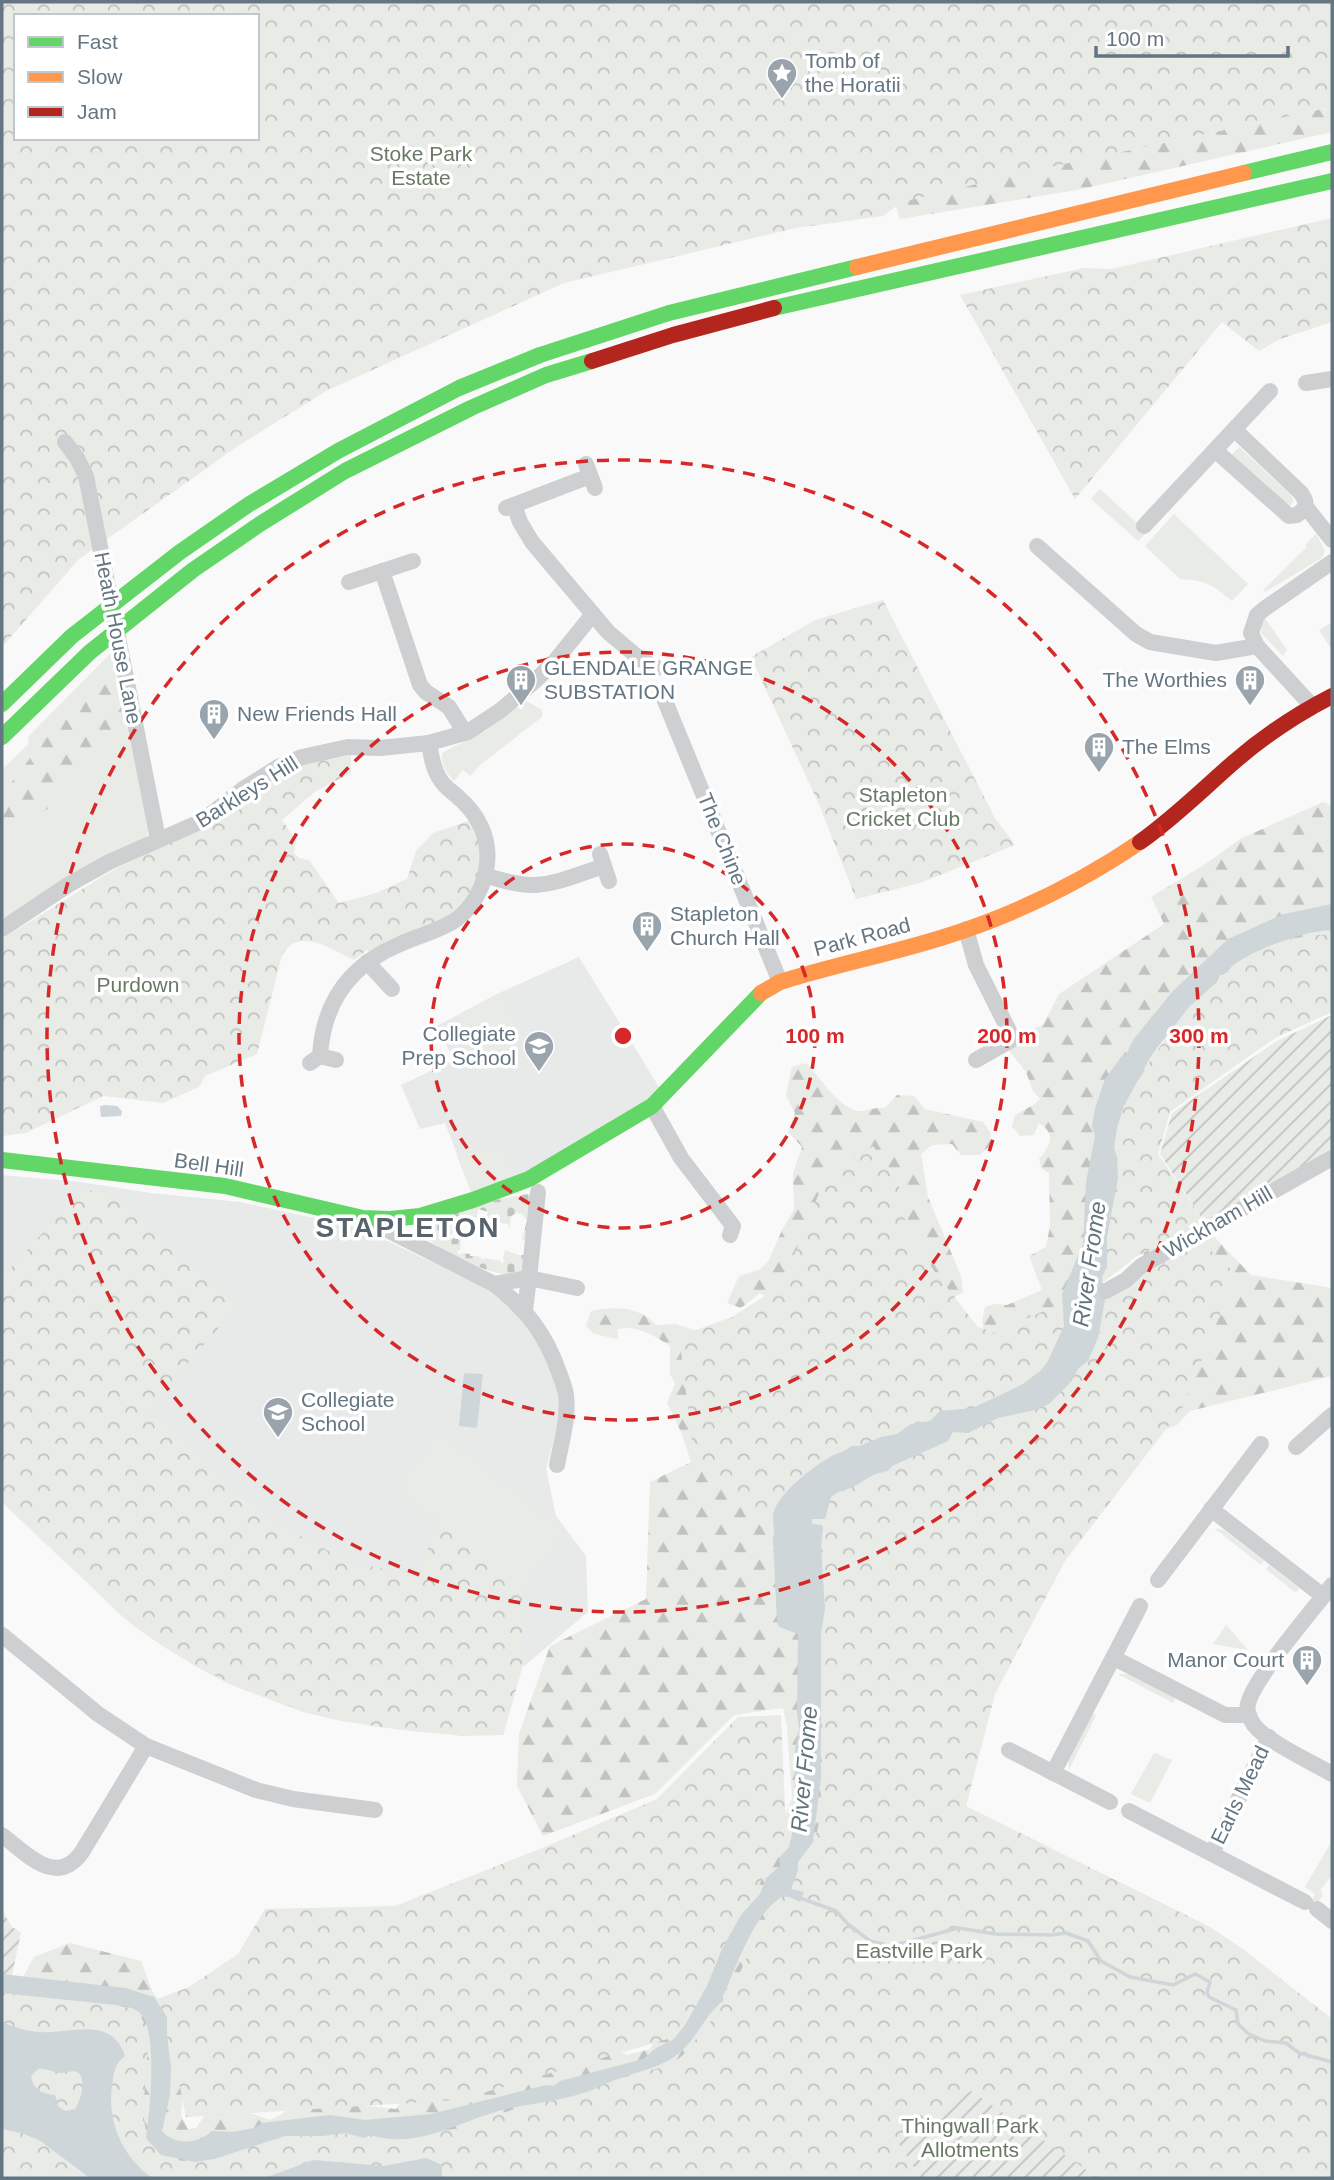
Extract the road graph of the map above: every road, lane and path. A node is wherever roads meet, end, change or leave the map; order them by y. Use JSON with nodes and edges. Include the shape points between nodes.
{"nodes":[{"id":1,"x":1332,"y":152,"type":"edge"},
{"id":2,"x":1332,"y":181,"type":"edge"},
{"id":3,"x":1332,"y":379,"type":"edge"},
{"id":4,"x":1306,"y":383,"type":"dead end"},
{"id":5,"x":1270,"y":391,"type":"dead end"},
{"id":6,"x":1236,"y":430,"type":"junction"},
{"id":7,"x":65,"y":442,"type":"dead end"},
{"id":8,"x":1216,"y":451,"type":"junction"},
{"id":9,"x":590,"y":476,"type":"dead end"},
{"id":10,"x":1306,"y":507,"type":"junction"},
{"id":11,"x":1144,"y":526,"type":"dead end"},
{"id":12,"x":1332,"y":540,"type":"edge"},
{"id":13,"x":1037,"y":546,"type":"dead end"},
{"id":14,"x":413,"y":561,"type":"dead end"},
{"id":15,"x":1332,"y":562,"type":"edge"},
{"id":16,"x":382,"y":571,"type":"junction"},
{"id":17,"x":349,"y":582,"type":"dead end"},
{"id":18,"x":593,"y":614,"type":"junction"},
{"id":19,"x":1257,"y":646,"type":"junction"},
{"id":20,"x":657,"y":667,"type":"dead end"},
{"id":21,"x":663,"y":695,"type":"dead end"},
{"id":22,"x":1332,"y":695,"type":"edge"},
{"id":23,"x":2,"y":704,"type":"edge"},
{"id":24,"x":1312,"y":706,"type":"junction"},
{"id":25,"x":465,"y":733,"type":"junction"},
{"id":26,"x":2,"y":737,"type":"edge"},
{"id":27,"x":429,"y":744,"type":"junction"},
{"id":28,"x":158,"y":839,"type":"junction"},
{"id":29,"x":604,"y":867,"type":"dead end"},
{"id":30,"x":485,"y":875,"type":"junction"},
{"id":31,"x":2,"y":929,"type":"edge"},
{"id":32,"x":966,"y":929,"type":"junction"},
{"id":33,"x":367,"y":962,"type":"junction"},
{"id":34,"x":780,"y":982,"type":"junction"},
{"id":35,"x":392,"y":989,"type":"dead end"},
{"id":36,"x":322,"y":1060,"type":"dead end"},
{"id":37,"x":976,"y":1060,"type":"dead end"},
{"id":38,"x":652,"y":1106,"type":"junction"},
{"id":39,"x":1332,"y":1158,"type":"edge"},
{"id":40,"x":2,"y":1160,"type":"edge"},
{"id":41,"x":538,"y":1192,"type":"dead end"},
{"id":42,"x":409,"y":1217,"type":"junction"},
{"id":43,"x":363,"y":1218,"type":"junction"},
{"id":44,"x":730,"y":1235,"type":"dead end"},
{"id":45,"x":416,"y":1246,"type":"junction"},
{"id":46,"x":529,"y":1278,"type":"junction"},
{"id":47,"x":494,"y":1284,"type":"junction"},
{"id":48,"x":577,"y":1288,"type":"dead end"},
{"id":49,"x":1106,"y":1290,"type":"dead end"},
{"id":50,"x":525,"y":1310,"type":"junction"},
{"id":51,"x":1332,"y":1415,"type":"edge"},
{"id":52,"x":1261,"y":1444,"type":"dead end"},
{"id":53,"x":1296,"y":1447,"type":"dead end"},
{"id":54,"x":557,"y":1465,"type":"dead end"},
{"id":55,"x":1211,"y":1509,"type":"junction"},
{"id":56,"x":1158,"y":1580,"type":"dead end"},
{"id":57,"x":1328,"y":1590,"type":"edge"},
{"id":58,"x":1140,"y":1606,"type":"dead end"},
{"id":59,"x":2,"y":1635,"type":"edge"},
{"id":60,"x":1114,"y":1658,"type":"junction"},
{"id":61,"x":1249,"y":1715,"type":"junction"},
{"id":62,"x":1269,"y":1737,"type":"junction"},
{"id":63,"x":146,"y":1746,"type":"junction"},
{"id":64,"x":1009,"y":1750,"type":"dead end"},
{"id":65,"x":1053,"y":1773,"type":"junction"},
{"id":66,"x":1332,"y":1774,"type":"edge"},
{"id":67,"x":1110,"y":1802,"type":"dead end"},
{"id":68,"x":375,"y":1810,"type":"dead end"},
{"id":69,"x":1129,"y":1811,"type":"dead end"},
{"id":70,"x":2,"y":1835,"type":"edge"},
{"id":71,"x":1212,"y":1853,"type":"junction"},
{"id":72,"x":1332,"y":1921,"type":"edge"}],
"edges":[{"from":1,"to":23,"type":"main road","via":[[669,313],[540,355],[459,388],[338,451],[180,552],[72,636]]},
{"from":2,"to":26,"type":"main road","via":[[771,309],[546,375],[345,471],[260,524],[193,570],[90,652]]},
{"from":3,"to":4,"type":"street"},
{"from":5,"to":6,"type":"street","via":[[1251,398]]},
{"from":6,"to":8,"type":"street"},
{"from":6,"to":10,"type":"street","via":[[1301,494]]},
{"from":7,"to":28,"type":"street","name":"Heath House Lane","via":[[86,476]]},
{"from":8,"to":10,"type":"street","via":[[1289,516]]},
{"from":8,"to":11,"type":"street","via":[[1156,501]]},
{"from":9,"to":18,"type":"street","via":[[509,507],[532,542]]},
{"from":10,"to":12,"type":"street"},
{"from":13,"to":19,"type":"street","via":[[1058,554],[1136,634],[1150,642],[1216,653]]},
{"from":14,"to":16,"type":"street"},
{"from":15,"to":19,"type":"street","via":[[1257,615],[1251,633]]},
{"from":16,"to":17,"type":"street"},
{"from":16,"to":25,"type":"street","via":[[420,685],[449,707]]},
{"from":18,"to":20,"type":"street","via":[[637,667]]},
{"from":18,"to":25,"type":"street","name":"Barkleys Hill","via":[[537,679]]},
{"from":19,"to":24,"type":"street"},
{"from":21,"to":34,"type":"street","name":"The Chine"},
{"from":22,"to":24,"type":"main road","name":"Park Road"},
{"from":24,"to":32,"type":"main road","name":"Park Road","via":[[1246,752],[1174,818],[1123,853],[1032,901]]},
{"from":25,"to":27,"type":"street","name":"Barkleys Hill"},
{"from":27,"to":28,"type":"street","name":"Barkleys Hill","via":[[348,747],[302,757],[253,783],[202,821]]},
{"from":27,"to":30,"type":"street","via":[[439,779],[468,806],[482,829],[487,851]]},
{"from":28,"to":31,"type":"street","name":"Barkleys Hill","via":[[68,886]]},
{"from":29,"to":30,"type":"street","via":[[538,886]]},
{"from":30,"to":33,"type":"street","via":[[472,903],[456,919]]},
{"from":32,"to":34,"type":"main road","name":"Park Road"},
{"from":32,"to":37,"type":"street","via":[[976,965],[1013,1040]]},
{"from":33,"to":35,"type":"street"},
{"from":33,"to":36,"type":"street","via":[[333,1001],[324,1024]]},
{"from":34,"to":38,"type":"main road","name":"Park Road","via":[[762,992]]},
{"from":38,"to":42,"type":"main road","name":"Park Road","via":[[520,1183]]},
{"from":38,"to":44,"type":"street","via":[[681,1158],[733,1226]]},
{"from":39,"to":49,"type":"street","name":"Wickham Hill"},
{"from":40,"to":43,"type":"main road","name":"Bell Hill","via":[[225,1186]]},
{"from":41,"to":46,"type":"street"},
{"from":42,"to":43,"type":"main road","name":"Bell Hill"},
{"from":42,"to":45,"type":"street"},
{"from":43,"to":45,"type":"street"},
{"from":45,"to":47,"type":"street"},
{"from":46,"to":47,"type":"street"},
{"from":46,"to":48,"type":"street"},
{"from":46,"to":50,"type":"street"},
{"from":47,"to":50,"type":"street"},
{"from":50,"to":54,"type":"street","via":[[548,1342],[566,1395]]},
{"from":51,"to":53,"type":"street"},
{"from":52,"to":55,"type":"street"},
{"from":55,"to":56,"type":"street"},
{"from":55,"to":57,"type":"street"},
{"from":57,"to":61,"type":"street","via":[[1270,1666],[1251,1697]]},
{"from":58,"to":60,"type":"street"},
{"from":59,"to":63,"type":"street","via":[[98,1714]]},
{"from":60,"to":61,"type":"street","via":[[1224,1715]]},
{"from":60,"to":65,"type":"street"},
{"from":61,"to":62,"type":"street"},
{"from":62,"to":66,"type":"street"},
{"from":62,"to":71,"type":"street","name":"Earls Mead"},
{"from":63,"to":68,"type":"street","via":[[256,1790]]},
{"from":63,"to":70,"type":"street","via":[[75,1862],[50,1868]]},
{"from":64,"to":65,"type":"street"},
{"from":65,"to":67,"type":"street"},
{"from":69,"to":71,"type":"street","name":"Earls Mead"},
{"from":71,"to":72,"type":"street","name":"Earls Mead","via":[[1311,1905]]}]}
